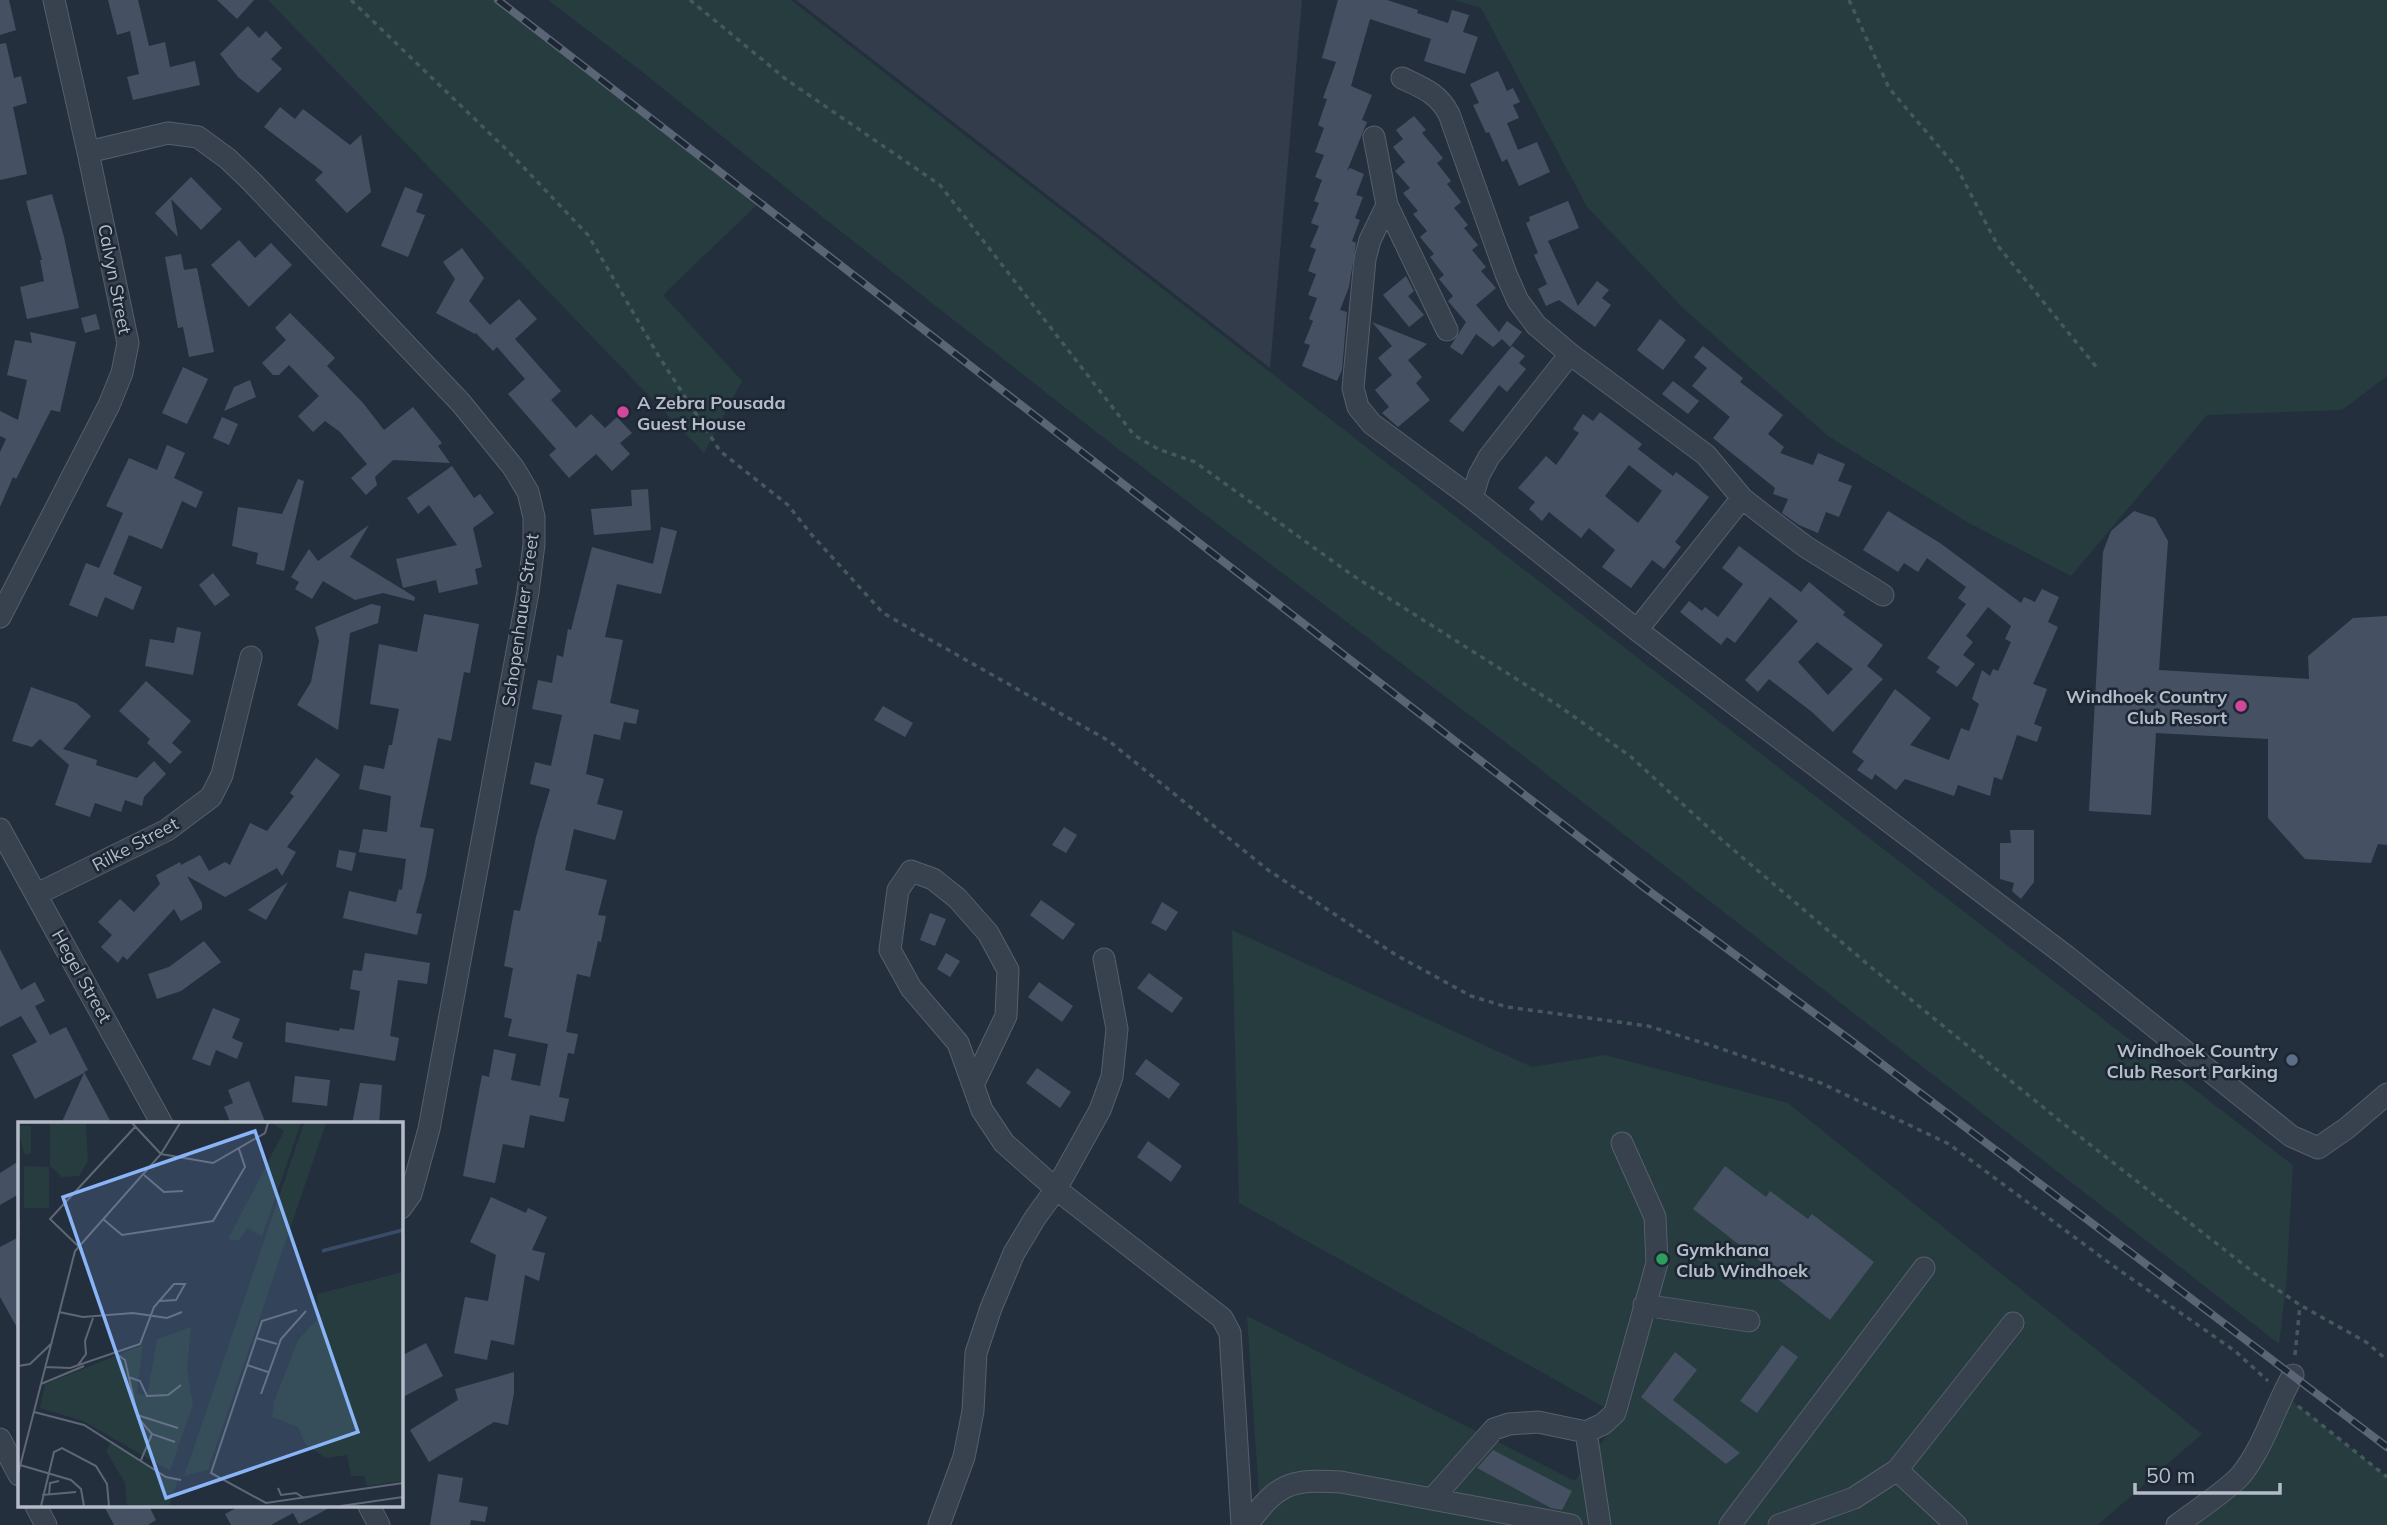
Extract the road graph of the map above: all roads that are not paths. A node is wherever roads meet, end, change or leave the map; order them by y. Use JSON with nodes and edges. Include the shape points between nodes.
{"nodes":[{"id":1,"x":54,"y":0,"type":"edge"},
{"id":2,"x":1402,"y":78,"type":"dead end"},
{"id":3,"x":1374,"y":137,"type":"dead end"},
{"id":4,"x":89,"y":152,"type":"junction"},
{"id":5,"x":1387,"y":205,"type":"junction"},
{"id":6,"x":1447,"y":330,"type":"dead end"},
{"id":7,"x":1570,"y":354,"type":"junction"},
{"id":8,"x":1472,"y":498,"type":"junction"},
{"id":9,"x":1742,"y":498,"type":"junction"},
{"id":10,"x":1883,"y":596,"type":"dead end"},
{"id":11,"x":0,"y":617,"type":"edge"},
{"id":12,"x":1637,"y":630,"type":"junction"},
{"id":13,"x":251,"y":657,"type":"dead end"},
{"id":14,"x":0,"y":829,"type":"edge"},
{"id":15,"x":37,"y":894,"type":"junction"},
{"id":16,"x":1104,"y":959,"type":"dead end"},
{"id":17,"x":973,"y":1085,"type":"junction"},
{"id":18,"x":2387,"y":1094,"type":"edge"},
{"id":19,"x":161,"y":1122,"type":"edge"},
{"id":20,"x":1622,"y":1143,"type":"dead end"},
{"id":21,"x":1056,"y":1189,"type":"junction"},
{"id":22,"x":402,"y":1207,"type":"edge"},
{"id":23,"x":1924,"y":1268,"type":"dead end"},
{"id":24,"x":1644,"y":1305,"type":"junction"},
{"id":25,"x":1749,"y":1321,"type":"dead end"},
{"id":26,"x":2013,"y":1323,"type":"dead end"},
{"id":27,"x":2288,"y":1384,"type":"road end"},
{"id":28,"x":1586,"y":1432,"type":"junction"},
{"id":29,"x":0,"y":1439,"type":"edge"},
{"id":30,"x":1897,"y":1470,"type":"junction"},
{"id":31,"x":18,"y":1473,"type":"edge"},
{"id":32,"x":1433,"y":1498,"type":"junction"},
{"id":33,"x":37,"y":1508,"type":"edge"},
{"id":34,"x":370,"y":1508,"type":"edge"},
{"id":35,"x":46,"y":1525,"type":"edge"},
{"id":36,"x":379,"y":1525,"type":"edge"},
{"id":37,"x":939,"y":1525,"type":"edge"},
{"id":38,"x":1245,"y":1525,"type":"edge"},
{"id":39,"x":1571,"y":1525,"type":"edge"},
{"id":40,"x":1600,"y":1525,"type":"edge"},
{"id":41,"x":1730,"y":1525,"type":"edge"},
{"id":42,"x":1779,"y":1525,"type":"edge"},
{"id":43,"x":1956,"y":1525,"type":"edge"},
{"id":44,"x":2177,"y":1525,"type":"edge"}],
"edges":[{"from":1,"to":4,"type":"street","name":"Calvyn Street"},
{"from":2,"to":7,"type":"street","via":[[1441,100],[1518,301],[1536,325]]},
{"from":3,"to":5,"type":"street"},
{"from":4,"to":11,"type":"street","name":"Calvyn Street","via":[[128,343],[110,405]]},
{"from":4,"to":22,"type":"street","name":"Schopenhauer Street","via":[[168,133],[198,137],[228,159],[461,403],[528,492],[534,544],[507,708],[429,1129],[411,1194]]},
{"from":5,"to":6,"type":"street"},
{"from":5,"to":8,"type":"street","via":[[1365,259],[1353,394],[1372,424]]},
{"from":7,"to":8,"type":"street","via":[[1489,457]]},
{"from":7,"to":9,"type":"street","via":[[1706,455]]},
{"from":8,"to":12,"type":"street"},
{"from":9,"to":10,"type":"street","via":[[1806,547]]},
{"from":9,"to":12,"type":"street"},
{"from":12,"to":18,"type":"street","via":[[2066,956],[2291,1136],[2318,1148]]},
{"from":13,"to":15,"type":"street","name":"Rilke Street","via":[[222,775],[211,797],[167,830]]},
{"from":14,"to":15,"type":"street","name":"Hegel Street"},
{"from":15,"to":19,"type":"street","name":"Hegel Street"},
{"from":16,"to":21,"type":"street","via":[[1117,1029],[1112,1077],[1100,1110]]},
{"from":17,"to":17,"type":"street","via":[[958,1043],[911,988],[890,950],[898,890],[911,872],[933,879],[957,898],[988,933],[1007,970],[1006,1016]]},
{"from":17,"to":21,"type":"street","via":[[982,1110],[1004,1143]]},
{"from":20,"to":24,"type":"street","via":[[1655,1217],[1657,1262]]},
{"from":21,"to":37,"type":"street","via":[[1014,1253],[991,1308],[976,1353],[964,1457]]},
{"from":21,"to":38,"type":"street","via":[[1223,1318],[1230,1333]]},
{"from":23,"to":41,"type":"street"},
{"from":24,"to":25,"type":"street"},
{"from":24,"to":28,"type":"street","via":[[1615,1413]]},
{"from":26,"to":30,"type":"street"},
{"from":27,"to":44,"type":"street","via":[[2262,1443],[2239,1477]]},
{"from":28,"to":32,"type":"street","via":[[1538,1422],[1494,1429]]},
{"from":28,"to":40,"type":"street"},
{"from":29,"to":31,"type":"street"},
{"from":30,"to":42,"type":"street","via":[[1854,1499]]},
{"from":30,"to":43,"type":"street"},
{"from":32,"to":38,"type":"street","via":[[1307,1480],[1289,1484]]},
{"from":32,"to":39,"type":"street"},
{"from":33,"to":35,"type":"street"},
{"from":34,"to":36,"type":"street"}]}
